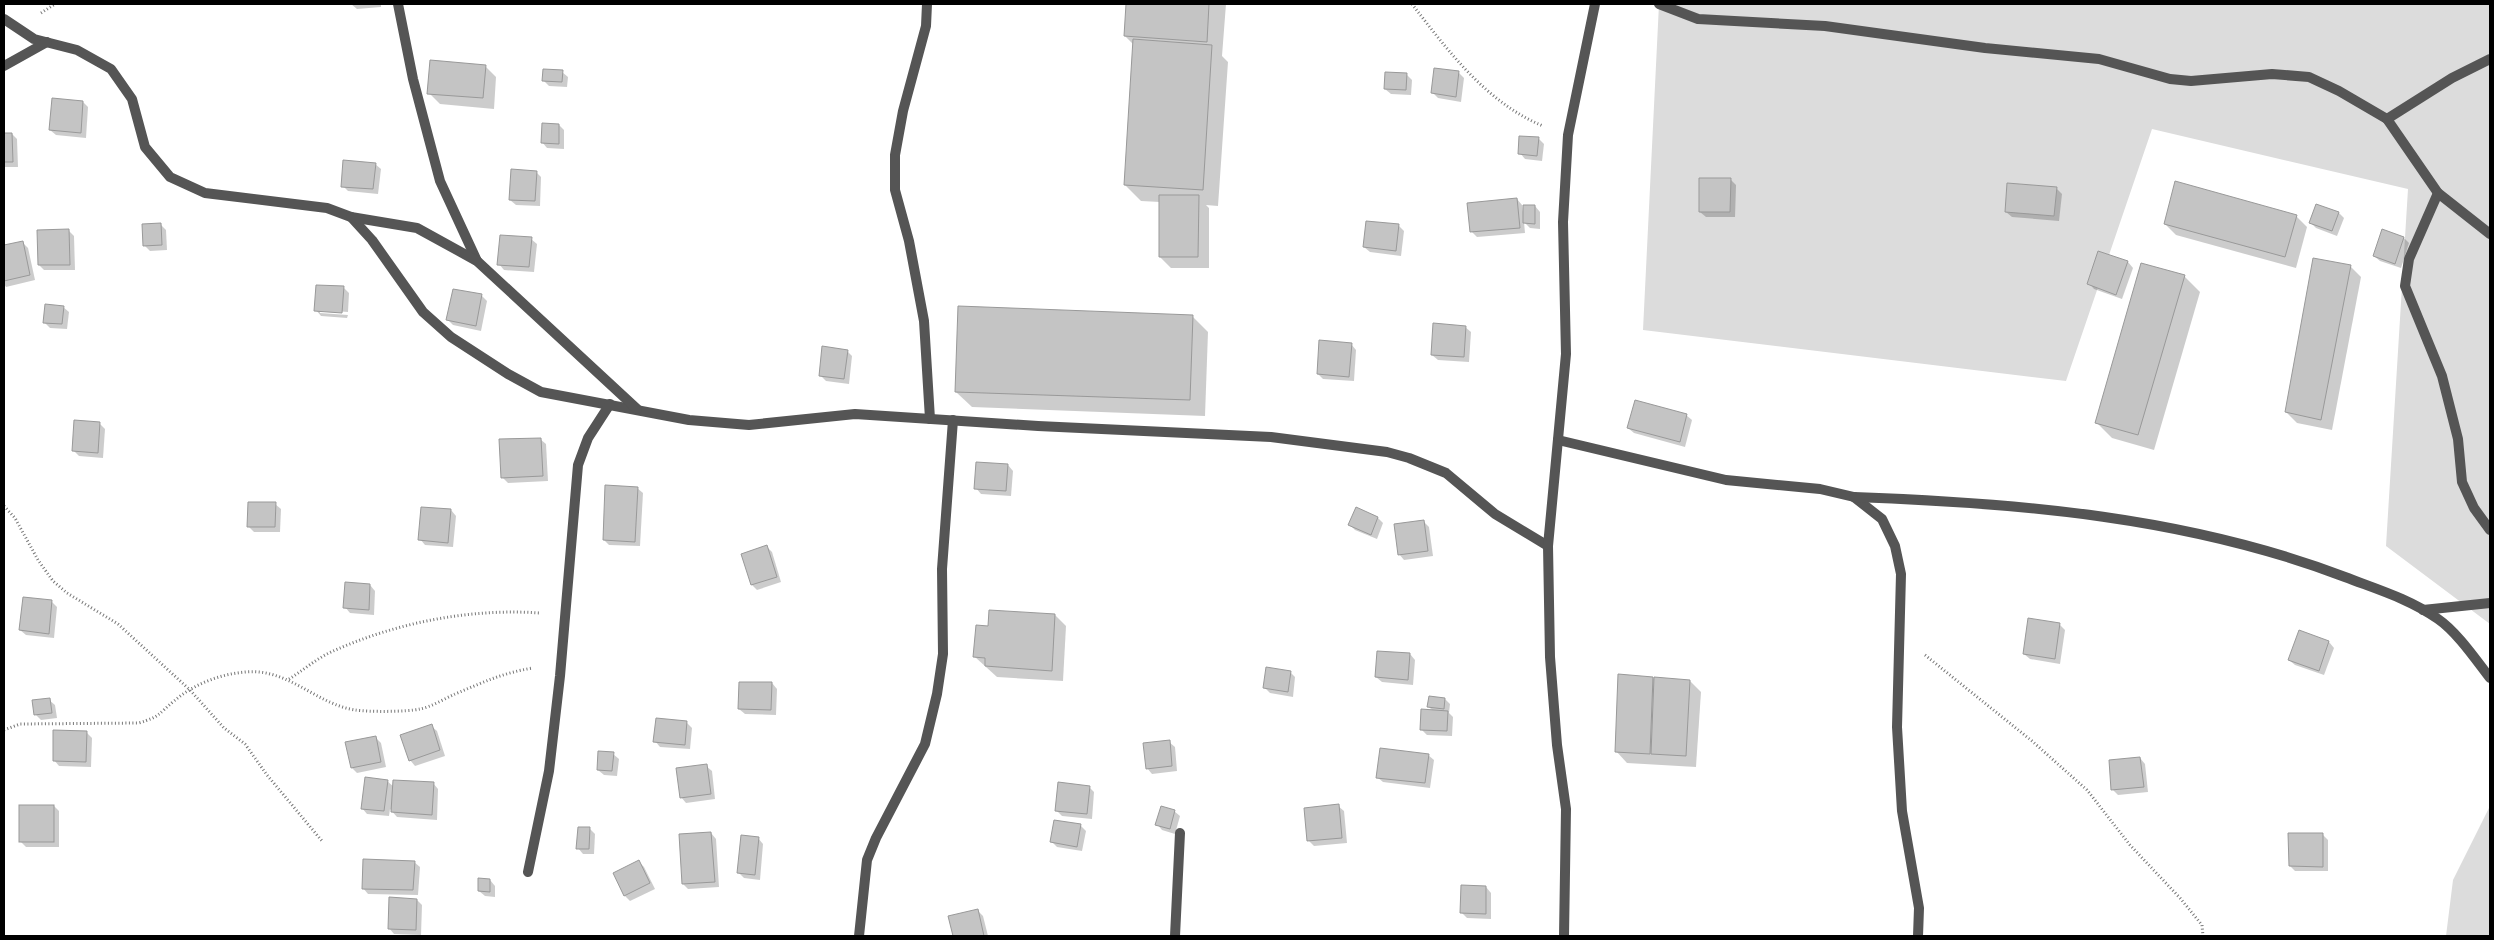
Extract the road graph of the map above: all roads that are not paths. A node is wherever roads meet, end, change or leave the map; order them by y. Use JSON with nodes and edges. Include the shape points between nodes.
{"nodes":[{"id":1,"x":398,"y":4,"type":"edge"},
{"id":2,"x":927,"y":4,"type":"edge"},
{"id":3,"x":1595,"y":4,"type":"edge"},
{"id":4,"x":1660,"y":4,"type":"edge"},
{"id":5,"x":4,"y":18,"type":"edge"},
{"id":6,"x":47,"y":42,"type":"junction"},
{"id":7,"x":2490,"y":59,"type":"edge"},
{"id":8,"x":4,"y":66,"type":"edge"},
{"id":9,"x":2387,"y":119,"type":"junction"},
{"id":10,"x":2438,"y":193,"type":"junction"},
{"id":11,"x":351,"y":217,"type":"junction"},
{"id":12,"x":2490,"y":234,"type":"edge"},
{"id":13,"x":477,"y":261,"type":"junction"},
{"id":14,"x":610,"y":404,"type":"junction"},
{"id":15,"x":637,"y":409,"type":"junction"},
{"id":16,"x":930,"y":418,"type":"junction"},
{"id":17,"x":953,"y":420,"type":"junction"},
{"id":18,"x":1558,"y":440,"type":"junction"},
{"id":19,"x":1854,"y":496,"type":"junction"},
{"id":20,"x":2490,"y":530,"type":"edge"},
{"id":21,"x":1548,"y":546,"type":"junction"},
{"id":22,"x":2490,"y":603,"type":"edge"},
{"id":23,"x":2423,"y":610,"type":"junction"},
{"id":24,"x":2490,"y":678,"type":"edge"},
{"id":25,"x":1180,"y":833,"type":"dead end"},
{"id":26,"x":528,"y":872,"type":"dead end"},
{"id":27,"x":859,"y":936,"type":"edge"},
{"id":28,"x":1175,"y":936,"type":"edge"},
{"id":29,"x":1564,"y":936,"type":"edge"},
{"id":30,"x":1918,"y":936,"type":"edge"}],
"edges":[{"from":1,"to":13,"type":"street","via":[[413,79],[440,181]]},
{"from":2,"to":16,"type":"street","via":[[926,26],[903,111],[895,155],[895,190],[909,241],[924,321]]},
{"from":3,"to":18,"type":"street","via":[[1568,135],[1563,222],[1566,354]]},
{"from":4,"to":9,"type":"street","via":[[1698,19],[1825,26],[1985,48],[2100,59],[2170,79],[2191,81],[2272,74],[2309,77]]},
{"from":5,"to":6,"type":"street","via":[[34,39]]},
{"from":6,"to":8,"type":"street"},
{"from":6,"to":11,"type":"street","via":[[77,50],[111,69],[132,99],[145,147],[170,177],[205,193],[327,208]]},
{"from":7,"to":9,"type":"street","via":[[2452,78]]},
{"from":9,"to":10,"type":"street"},
{"from":10,"to":12,"type":"street"},
{"from":10,"to":20,"type":"street","via":[[2409,259],[2405,286],[2442,376],[2458,439],[2462,482],[2474,508]]},
{"from":11,"to":13,"type":"street","via":[[417,228]]},
{"from":11,"to":14,"type":"street","via":[[372,240],[423,312],[451,337],[541,392]]},
{"from":13,"to":15,"type":"street"},
{"from":14,"to":15,"type":"street"},
{"from":14,"to":26,"type":"street","via":[[588,438],[578,465],[549,771]]},
{"from":15,"to":16,"type":"street","via":[[689,420],[749,425],[855,414]]},
{"from":16,"to":17,"type":"street"},
{"from":17,"to":21,"type":"street","via":[[1271,437],[1387,452],[1446,473],[1495,514]]},
{"from":17,"to":27,"type":"street","via":[[942,569],[944,654],[937,694],[925,744],[867,860]]},
{"from":18,"to":19,"type":"street","via":[[1726,480],[1820,489]]},
{"from":18,"to":21,"type":"street"},
{"from":19,"to":23,"type":"street","via":[[2091,514],[2197,533],[2297,558]]},
{"from":19,"to":30,"type":"street","via":[[1882,519],[1895,546],[1901,574],[1897,727],[1902,811],[1919,908]]},
{"from":21,"to":29,"type":"street","via":[[1550,657],[1566,809]]},
{"from":22,"to":23,"type":"street"},
{"from":23,"to":24,"type":"street","via":[[2439,619]]},
{"from":25,"to":28,"type":"street"}]}
